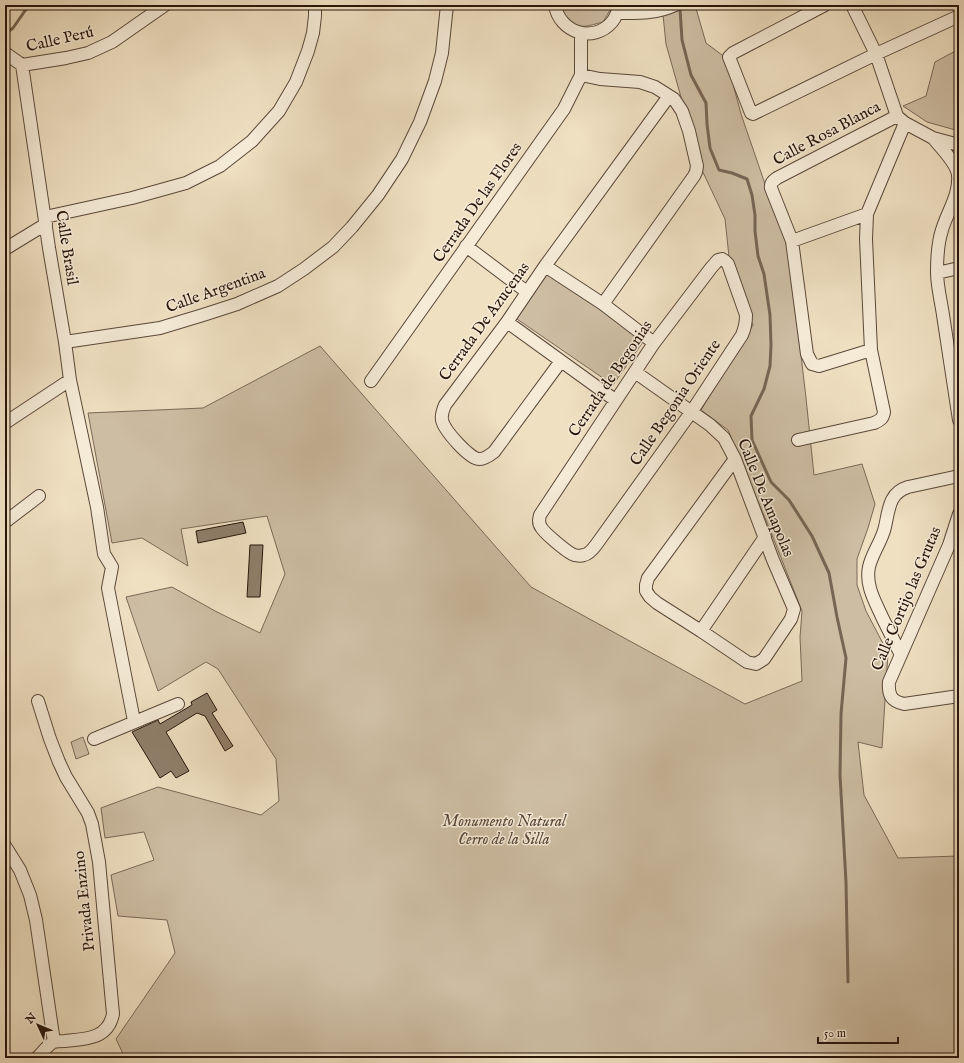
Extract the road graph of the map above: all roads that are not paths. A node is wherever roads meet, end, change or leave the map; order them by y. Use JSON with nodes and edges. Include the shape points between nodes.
{"nodes":[{"id":1,"x":165,"y":5,"type":"edge"},
{"id":2,"x":315,"y":5,"type":"edge"},
{"id":3,"x":447,"y":5,"type":"edge"},
{"id":4,"x":555,"y":5,"type":"edge"},
{"id":5,"x":675,"y":5,"type":"edge"},
{"id":6,"x":825,"y":5,"type":"edge"},
{"id":7,"x":852,"y":5,"type":"edge"},
{"id":8,"x":618,"y":9,"type":"edge"},
{"id":9,"x":959,"y":16,"type":"edge"},
{"id":10,"x":581,"y":33,"type":"junction"},
{"id":11,"x":5,"y":53,"type":"edge"},
{"id":12,"x":876,"y":54,"type":"junction"},
{"id":13,"x":22,"y":65,"type":"junction"},
{"id":14,"x":581,"y":76,"type":"junction"},
{"id":15,"x":669,"y":96,"type":"junction"},
{"id":16,"x":901,"y":119,"type":"junction"},
{"id":17,"x":933,"y":138,"type":"junction"},
{"id":18,"x":959,"y":145,"type":"edge"},
{"id":19,"x":958,"y":193,"type":"edge"},
{"id":20,"x":867,"y":214,"type":"junction"},
{"id":21,"x":45,"y":220,"type":"junction"},
{"id":22,"x":792,"y":241,"type":"junction"},
{"id":23,"x":466,"y":246,"type":"junction"},
{"id":24,"x":5,"y":249,"type":"edge"},
{"id":25,"x":718,"y":260,"type":"joint"},
{"id":26,"x":545,"y":266,"type":"junction"},
{"id":27,"x":959,"y":268,"type":"edge"},
{"id":28,"x":937,"y":273,"type":"junction"},
{"id":29,"x":527,"y":292,"type":"junction"},
{"id":30,"x":603,"y":304,"type":"junction"},
{"id":31,"x":507,"y":322,"type":"junction"},
{"id":32,"x":959,"y":339,"type":"edge"},
{"id":33,"x":65,"y":342,"type":"junction"},
{"id":34,"x":947,"y":342,"type":"junction"},
{"id":35,"x":654,"y":343,"type":"junction"},
{"id":36,"x":871,"y":350,"type":"junction"},
{"id":37,"x":561,"y":360,"type":"junction"},
{"id":38,"x":635,"y":372,"type":"junction"},
{"id":39,"x":70,"y":380,"type":"junction"},
{"id":40,"x":371,"y":381,"type":"dead end"},
{"id":41,"x":615,"y":400,"type":"junction"},
{"id":42,"x":958,"y":406,"type":"edge"},
{"id":43,"x":692,"y":411,"type":"junction"},
{"id":44,"x":959,"y":420,"type":"edge"},
{"id":45,"x":5,"y":423,"type":"edge"},
{"id":46,"x":798,"y":440,"type":"dead end"},
{"id":47,"x":735,"y":459,"type":"junction"},
{"id":48,"x":959,"y":476,"type":"edge"},
{"id":49,"x":39,"y":496,"type":"dead end"},
{"id":50,"x":959,"y":514,"type":"edge"},
{"id":51,"x":5,"y":522,"type":"edge"},
{"id":52,"x":765,"y":537,"type":"junction"},
{"id":53,"x":584,"y":555,"type":"joint"},
{"id":54,"x":701,"y":631,"type":"junction"},
{"id":55,"x":901,"y":656,"type":"junction"},
{"id":56,"x":958,"y":694,"type":"edge"},
{"id":57,"x":38,"y":701,"type":"dead end"},
{"id":58,"x":178,"y":704,"type":"dead end"},
{"id":59,"x":134,"y":721,"type":"junction"},
{"id":60,"x":94,"y":739,"type":"dead end"},
{"id":61,"x":5,"y":846,"type":"edge"},
{"id":62,"x":54,"y":1042,"type":"junction"},
{"id":63,"x":37,"y":1058,"type":"edge"}],
"edges":[{"from":1,"to":13,"type":"street","name":"Calle Perú","via":[[112,42],[88,53]]},
{"from":2,"to":21,"type":"street","via":[[313,33],[296,82],[279,111],[252,141],[231,158],[186,183]]},
{"from":3,"to":33,"type":"street","name":"Calle Argentina","via":[[442,53],[420,122],[402,159],[378,195],[333,247],[278,286],[237,304],[160,328]]},
{"from":4,"to":10,"type":"street","via":[[556,12],[566,26]]},
{"from":5,"to":8,"type":"street","via":[[641,14]]},
{"from":6,"to":12,"type":"street","via":[[730,56],[751,113]]},
{"from":7,"to":12,"type":"street"},
{"from":8,"to":10,"type":"street","via":[[612,22],[603,30]]},
{"from":9,"to":12,"type":"street"},
{"from":10,"to":14,"type":"street","name":"Cerrada De las Flores"},
{"from":11,"to":13,"type":"street"},
{"from":12,"to":16,"type":"street"},
{"from":13,"to":21,"type":"street","name":"Calle Brasil"},
{"from":14,"to":15,"type":"street","via":[[640,82],[655,87]]},
{"from":14,"to":23,"type":"street","name":"Cerrada De las Flores","via":[[564,109]]},
{"from":15,"to":26,"type":"street","name":"Cerrada De Azucenas"},
{"from":15,"to":30,"type":"street","via":[[682,111],[689,131],[696,172]]},
{"from":16,"to":17,"type":"street","name":"Calle Rosa Blanca"},
{"from":16,"to":20,"type":"street"},
{"from":16,"to":22,"type":"street","name":"Calle Rosa Blanca","via":[[773,180],[770,185]]},
{"from":17,"to":18,"type":"street","name":"Calle Rosa Blanca"},
{"from":17,"to":19,"type":"street","via":[[956,167]]},
{"from":19,"to":28,"type":"street","via":[[942,230]]},
{"from":20,"to":22,"type":"street"},
{"from":20,"to":36,"type":"street"},
{"from":21,"to":24,"type":"street"},
{"from":21,"to":33,"type":"street","name":"Calle Brasil"},
{"from":22,"to":36,"type":"street","name":"Calle Rosa Blanca","via":[[807,354],[812,364],[819,366]]},
{"from":23,"to":29,"type":"street"},
{"from":23,"to":40,"type":"street","name":"Cerrada De las Flores"},
{"from":25,"to":35,"type":"street","name":"Cerrada de Begonias"},
{"from":25,"to":43,"type":"street","name":"Calle Begonia Oriente","via":[[728,264],[746,315],[745,328]]},
{"from":26,"to":29,"type":"street","name":"Cerrada De Azucenas"},
{"from":26,"to":30,"type":"street"},
{"from":27,"to":28,"type":"street"},
{"from":28,"to":34,"type":"street"},
{"from":29,"to":31,"type":"street","name":"Cerrada De Azucenas"},
{"from":30,"to":35,"type":"street"},
{"from":31,"to":37,"type":"street"},
{"from":31,"to":37,"type":"street","name":"Cerrada De Azucenas","via":[[442,411],[443,424],[474,458],[481,460],[494,452]]},
{"from":32,"to":34,"type":"street"},
{"from":33,"to":39,"type":"street","name":"Calle Brasil"},
{"from":34,"to":42,"type":"street"},
{"from":35,"to":38,"type":"street","name":"Cerrada de Begonias"},
{"from":36,"to":46,"type":"street","via":[[884,412],[882,419]]},
{"from":37,"to":41,"type":"street"},
{"from":38,"to":41,"type":"street","name":"Cerrada de Begonias"},
{"from":38,"to":43,"type":"street","name":"Calle De Amapolas"},
{"from":39,"to":45,"type":"street"},
{"from":39,"to":59,"type":"street","name":"Calle Brasil","via":[[97,507],[104,554],[112,567],[108,588]]},
{"from":41,"to":53,"type":"street","name":"Cerrada de Begonias","via":[[540,515],[541,528],[546,533],[572,554]]},
{"from":42,"to":44,"type":"street"},
{"from":43,"to":47,"type":"street","name":"Calle De Amapolas","via":[[724,438]]},
{"from":43,"to":53,"type":"street","name":"Calle Begonia Oriente","via":[[596,545]]},
{"from":47,"to":52,"type":"street","name":"Calle De Amapolas"},
{"from":47,"to":54,"type":"street","via":[[646,584],[646,591],[657,603]]},
{"from":48,"to":55,"type":"street","via":[[900,489],[895,494],[884,533],[870,566],[868,577],[872,597]]},
{"from":49,"to":51,"type":"street"},
{"from":50,"to":55,"type":"street","name":"Calle Cortijo las Grutas","via":[[949,545]]},
{"from":52,"to":54,"type":"street"},
{"from":52,"to":54,"type":"street","name":"Calle De Amapolas","via":[[794,609],[791,619],[764,659],[756,664],[747,662]]},
{"from":55,"to":56,"type":"street","name":"Calle Cortijo las Grutas","via":[[888,690],[897,703],[904,704]]},
{"from":57,"to":62,"type":"street","name":"Privada Enzino","via":[[59,762],[92,824],[99,862],[113,1014],[108,1027],[96,1036]]},
{"from":58,"to":59,"type":"street"},
{"from":59,"to":60,"type":"street"},
{"from":61,"to":62,"type":"street","via":[[20,870],[32,901]]},
{"from":62,"to":63,"type":"street"}]}
